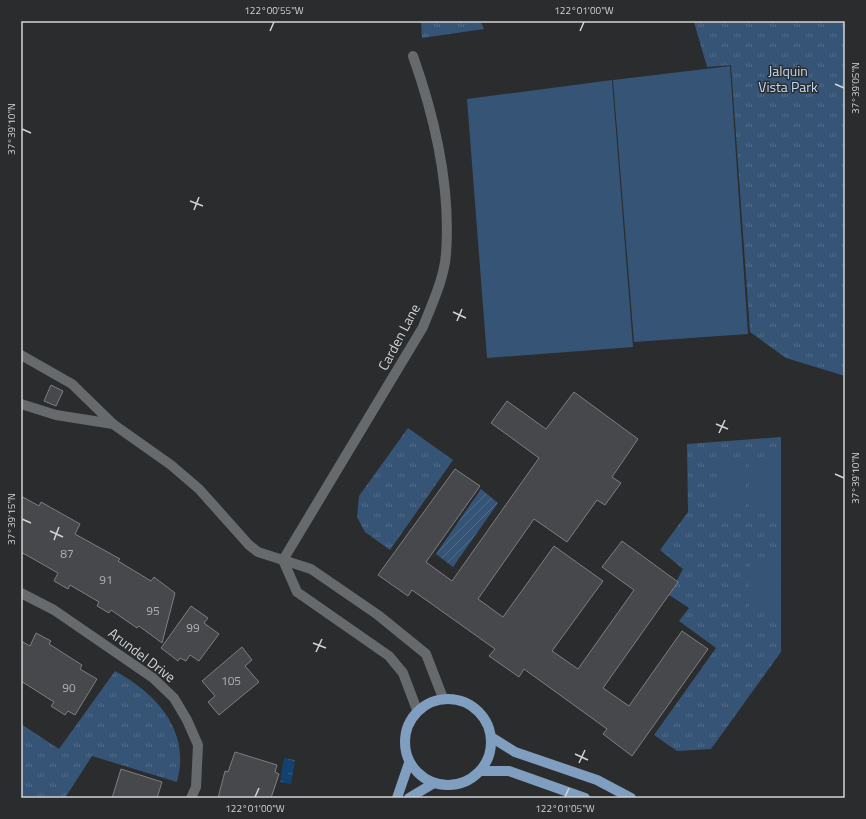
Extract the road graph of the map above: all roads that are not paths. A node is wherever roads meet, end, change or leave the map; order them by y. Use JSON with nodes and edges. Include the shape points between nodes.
{"nodes":[{"id":1,"x":413,"y":56,"type":"dead end"},
{"id":2,"x":21,"y":354,"type":"edge"},
{"id":3,"x":21,"y":404,"type":"edge"},
{"id":4,"x":113,"y":424,"type":"junction"},
{"id":5,"x":283,"y":560,"type":"junction"},
{"id":6,"x":21,"y":592,"type":"edge"},
{"id":7,"x":443,"y":698,"type":"junction"},
{"id":8,"x":417,"y":710,"type":"junction"},
{"id":9,"x":491,"y":737,"type":"junction"},
{"id":10,"x":409,"y":763,"type":"junction"},
{"id":11,"x":480,"y":771,"type":"junction"},
{"id":12,"x":434,"y":783,"type":"junction"},
{"id":13,"x":190,"y":798,"type":"edge"},
{"id":14,"x":397,"y":798,"type":"edge"},
{"id":15,"x":410,"y":798,"type":"edge"},
{"id":16,"x":584,"y":798,"type":"edge"},
{"id":17,"x":630,"y":798,"type":"edge"}],
"edges":[{"from":1,"to":5,"type":"street","name":"Carden Lane","via":[[441,155],[446,207],[446,255],[436,293],[423,327]]},
{"from":2,"to":4,"type":"street","via":[[72,384]]},
{"from":3,"to":4,"type":"street","via":[[56,415]]},
{"from":4,"to":5,"type":"street","via":[[199,489],[249,545],[258,552]]},
{"from":5,"to":7,"type":"street","via":[[311,569],[378,615],[426,654]]},
{"from":5,"to":8,"type":"street","via":[[297,592],[389,656],[403,673]]},
{"from":6,"to":13,"type":"street","name":"Arundel Drive","via":[[61,614],[153,678],[174,698],[198,745],[196,787]]},
{"from":7,"to":8,"type":"main road","via":[[429,702]]},
{"from":7,"to":9,"type":"main road","via":[[463,701],[480,712],[488,724]]},
{"from":8,"to":10,"type":"main road","via":[[409,721],[404,735],[404,749]]},
{"from":9,"to":11,"type":"main road","via":[[491,749]]},
{"from":9,"to":17,"type":"main road","via":[[515,752],[596,780]]},
{"from":10,"to":12,"type":"main road","via":[[420,775]]},
{"from":10,"to":14,"type":"main road"},
{"from":11,"to":12,"type":"main road","via":[[459,784]]},
{"from":11,"to":16,"type":"main road","via":[[509,771]]},
{"from":12,"to":15,"type":"main road"}]}
